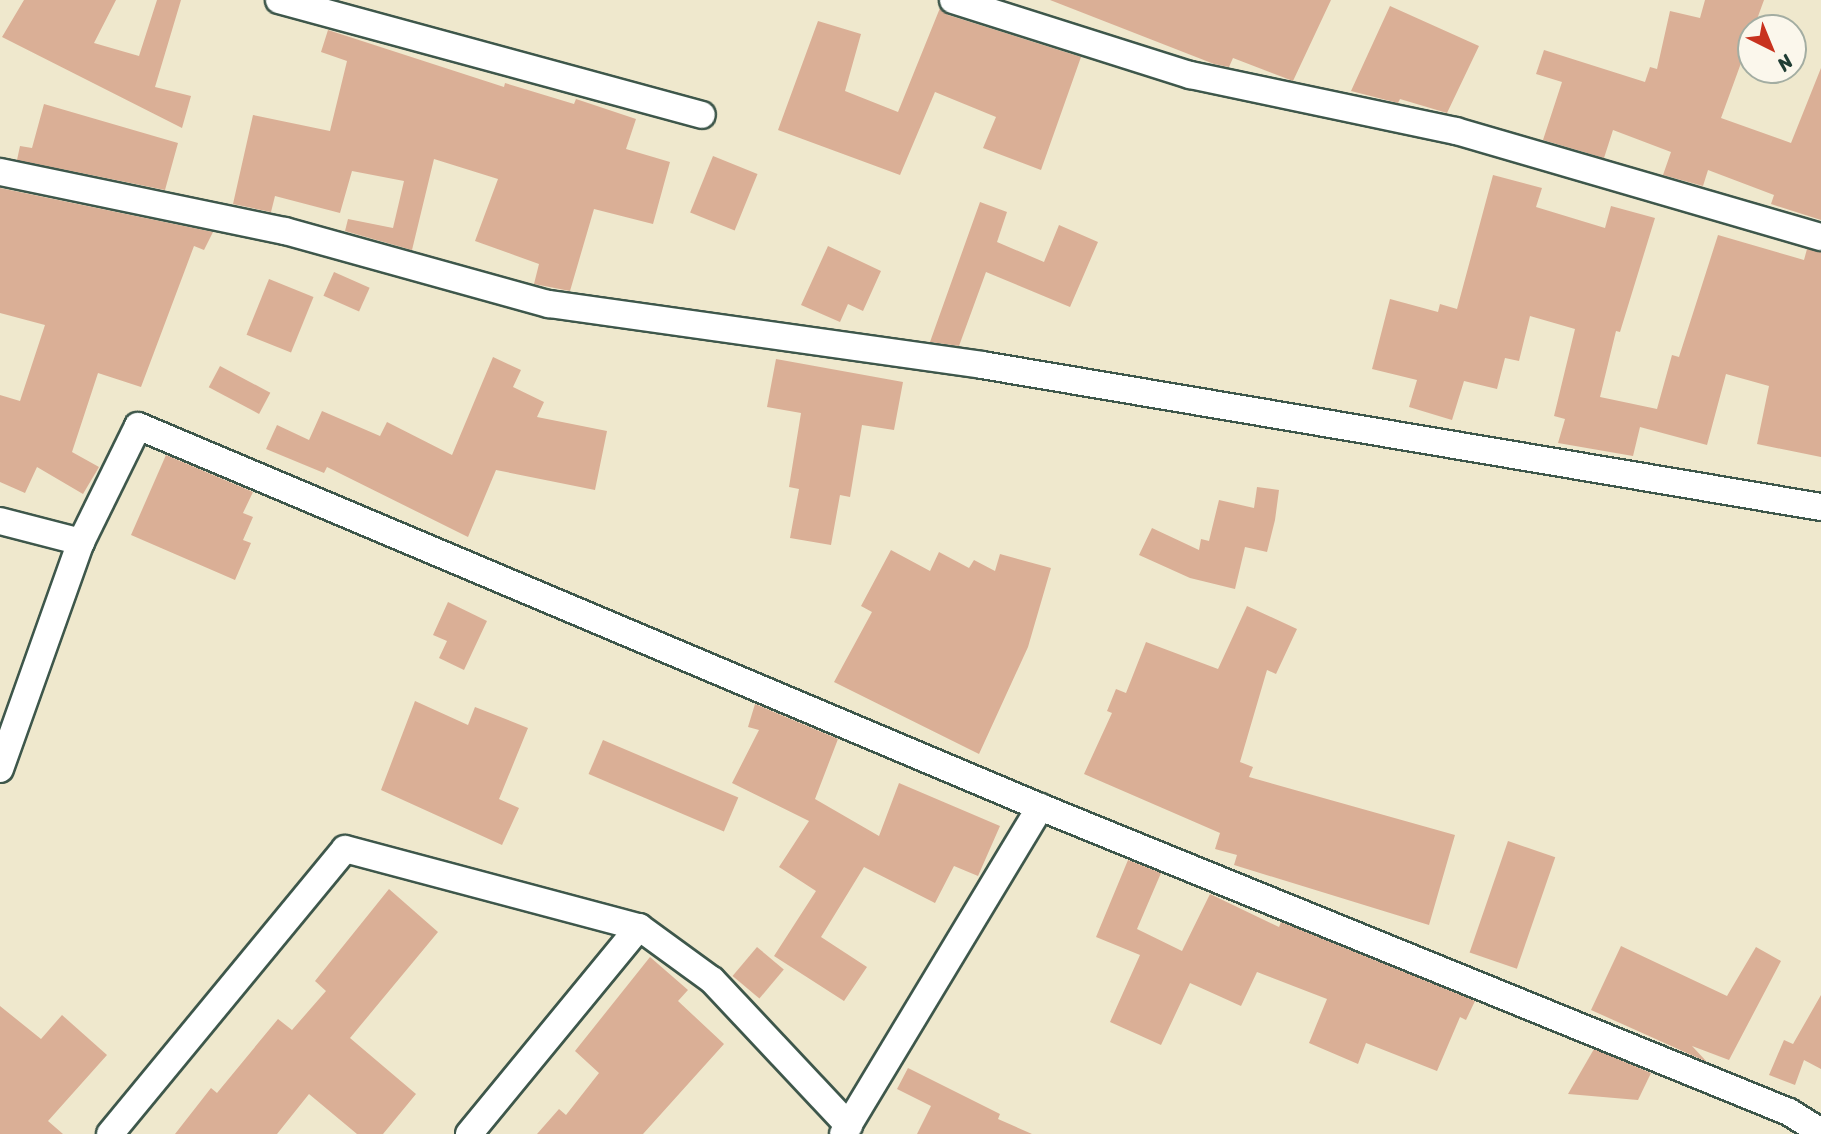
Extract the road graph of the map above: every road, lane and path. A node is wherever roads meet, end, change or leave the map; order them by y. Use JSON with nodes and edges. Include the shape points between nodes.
{"nodes":[{"id":1,"x":279,"y":0,"type":"edge"},
{"id":2,"x":953,"y":0,"type":"edge"},
{"id":3,"x":702,"y":115,"type":"dead end"},
{"id":4,"x":0,"y":172,"type":"edge"},
{"id":5,"x":1821,"y":237,"type":"edge"},
{"id":6,"x":1821,"y":507,"type":"edge"},
{"id":7,"x":0,"y":521,"type":"edge"},
{"id":8,"x":81,"y":542,"type":"junction"},
{"id":9,"x":0,"y":769,"type":"edge"},
{"id":10,"x":1040,"y":807,"type":"junction"},
{"id":11,"x":639,"y":927,"type":"junction"},
{"id":12,"x":846,"y":1130,"type":"edge"},
{"id":13,"x":1821,"y":1132,"type":"edge"},
{"id":14,"x":110,"y":1134,"type":"edge"},
{"id":15,"x":469,"y":1134,"type":"edge"}],
"edges":[{"from":1,"to":3,"type":"street"},
{"from":2,"to":5,"type":"street","via":[[1190,75],[1456,131]]},
{"from":4,"to":6,"type":"street","via":[[285,231],[548,304],[982,365]]},
{"from":7,"to":8,"type":"street"},
{"from":8,"to":9,"type":"street"},
{"from":8,"to":10,"type":"street","via":[[138,426]]},
{"from":10,"to":12,"type":"street"},
{"from":10,"to":13,"type":"street","via":[[1778,1107]]},
{"from":11,"to":12,"type":"street","via":[[712,979]]},
{"from":11,"to":14,"type":"street","via":[[345,849]]},
{"from":11,"to":15,"type":"street"}]}
